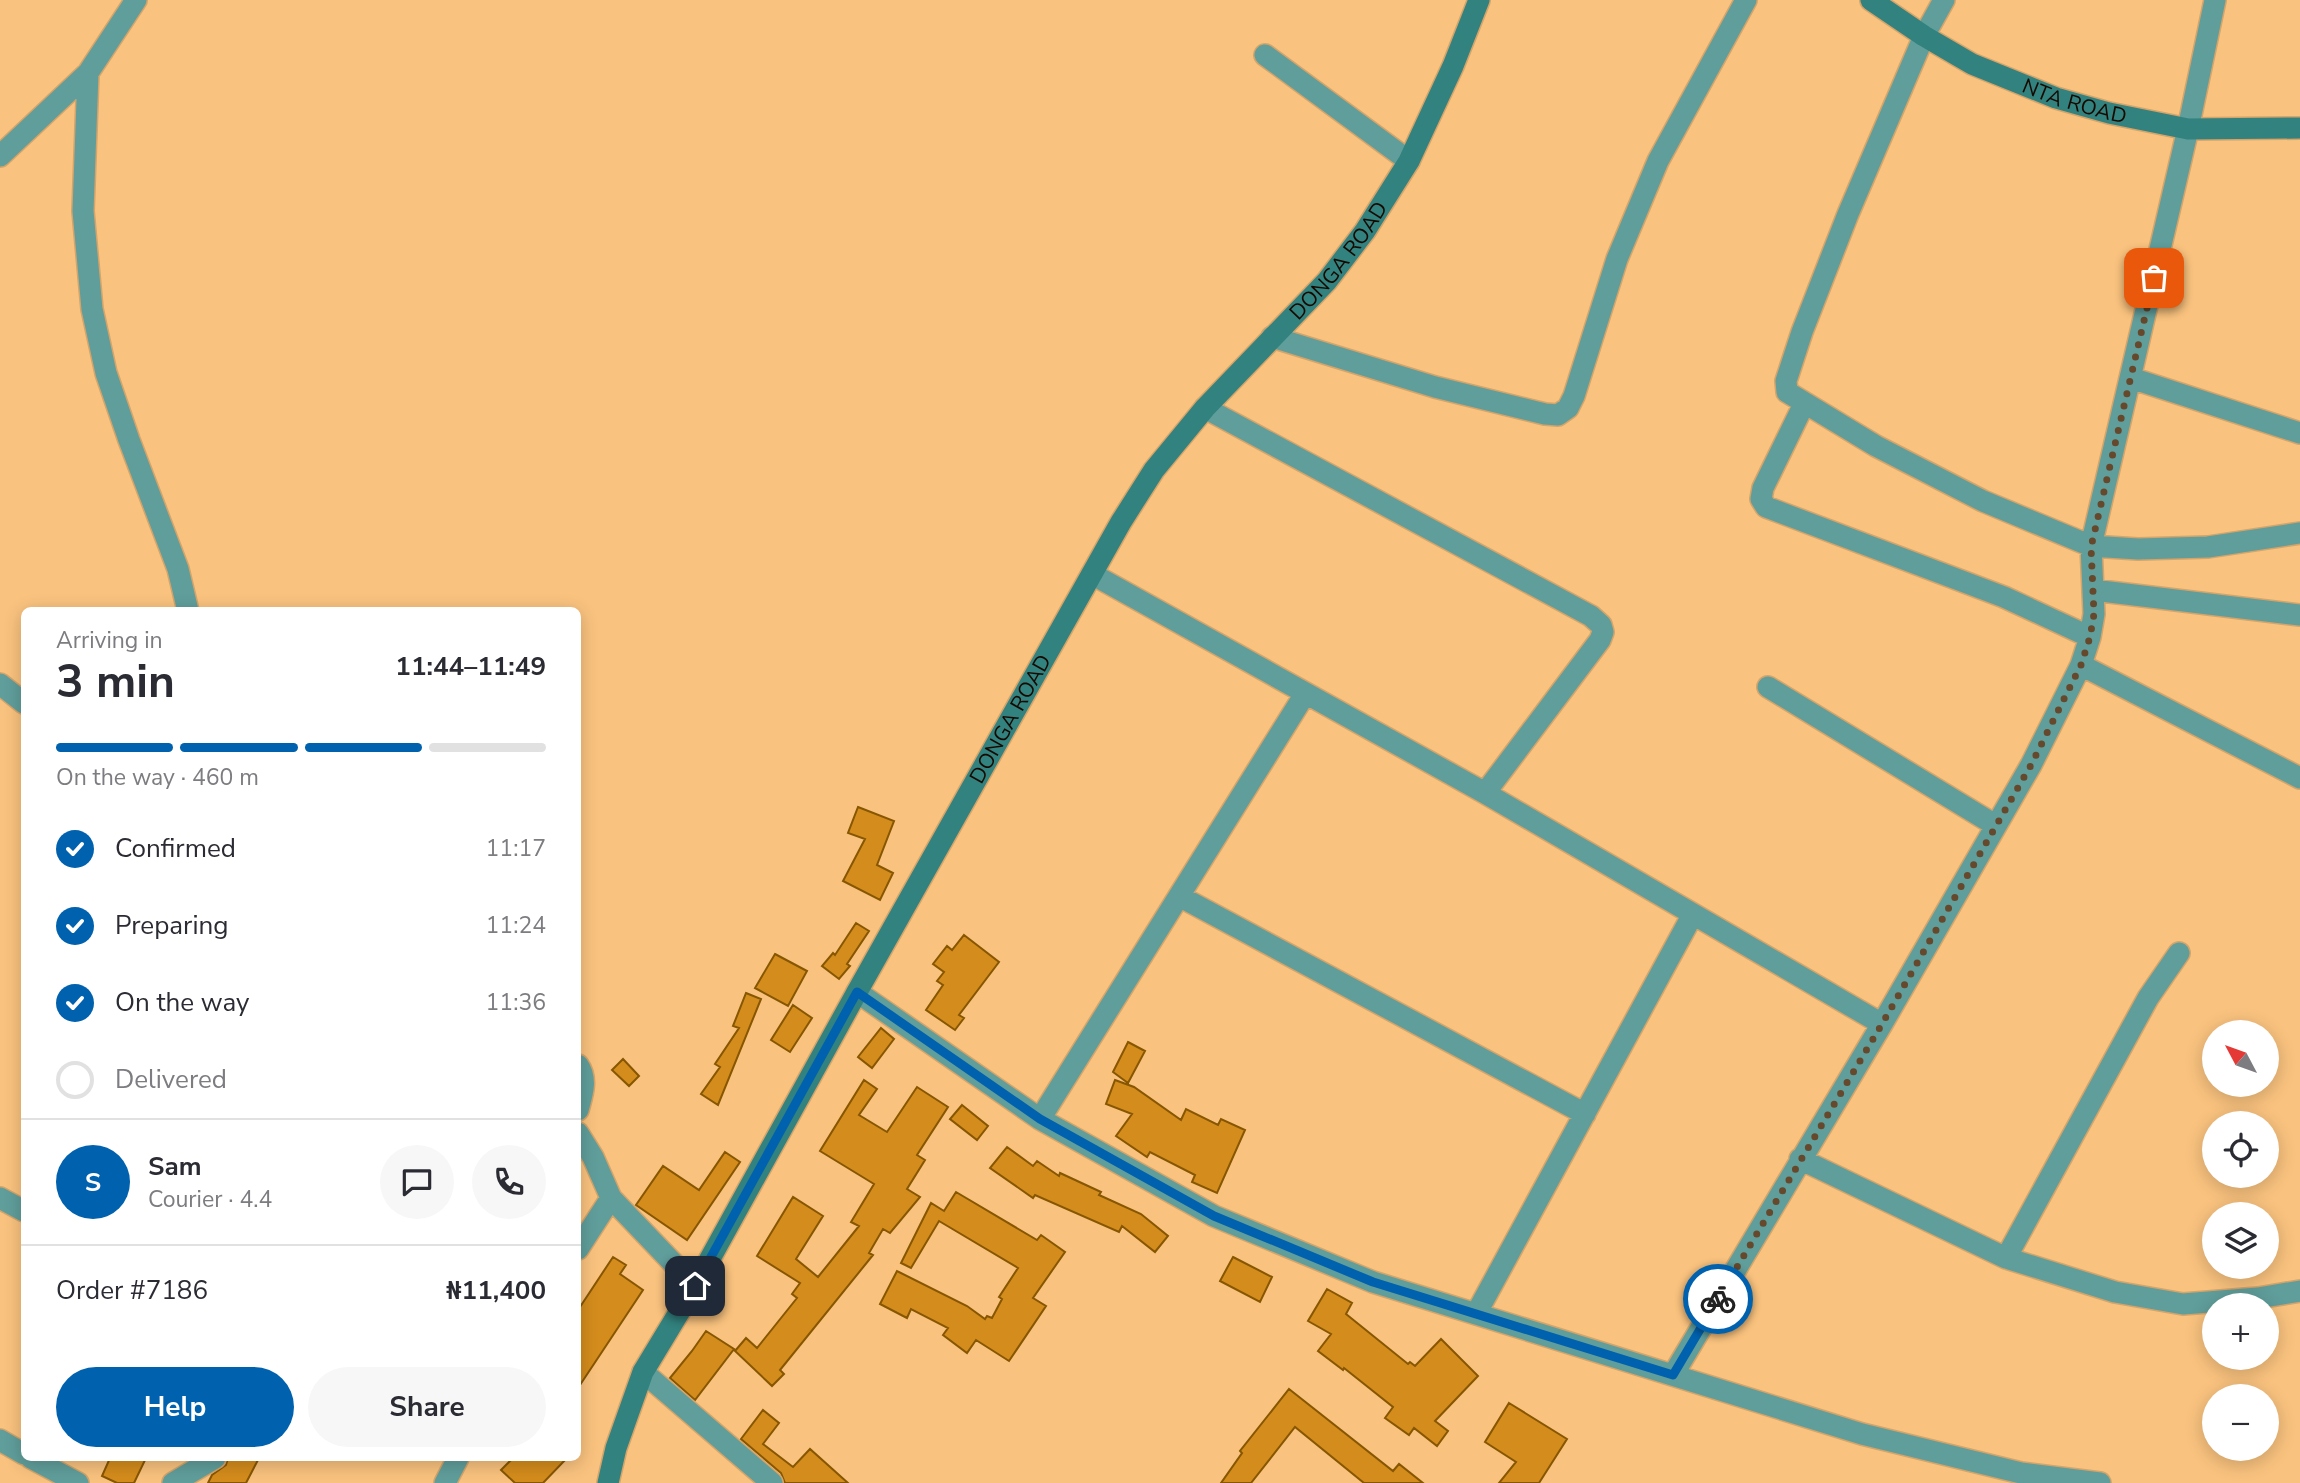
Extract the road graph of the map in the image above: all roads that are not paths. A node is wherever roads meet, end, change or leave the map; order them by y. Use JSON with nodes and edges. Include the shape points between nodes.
{"nodes":[{"id":1,"x":136,"y":0,"type":"edge"},
{"id":2,"x":1479,"y":0,"type":"edge"},
{"id":3,"x":1746,"y":0,"type":"edge"},
{"id":4,"x":1871,"y":0,"type":"edge"},
{"id":5,"x":1944,"y":0,"type":"edge"},
{"id":6,"x":2215,"y":0,"type":"edge"},
{"id":7,"x":1924,"y":36,"type":"junction"},
{"id":8,"x":1265,"y":55,"type":"dead end"},
{"id":9,"x":88,"y":73,"type":"junction"},
{"id":10,"x":2300,"y":128,"type":"edge"},
{"id":11,"x":2188,"y":129,"type":"junction"},
{"id":12,"x":0,"y":156,"type":"edge"},
{"id":13,"x":1409,"y":161,"type":"junction"},
{"id":14,"x":1272,"y":337,"type":"junction"},
{"id":15,"x":2131,"y":378,"type":"junction"},
{"id":16,"x":1804,"y":404,"type":"junction"},
{"id":17,"x":1205,"y":408,"type":"junction"},
{"id":18,"x":2300,"y":433,"type":"edge"},
{"id":19,"x":2300,"y":533,"type":"edge"},
{"id":20,"x":2091,"y":547,"type":"junction"},
{"id":21,"x":1092,"y":574,"type":"junction"},
{"id":22,"x":2093,"y":590,"type":"junction"},
{"id":23,"x":187,"y":607,"type":"edge"},
{"id":24,"x":2300,"y":615,"type":"edge"},
{"id":25,"x":2090,"y":637,"type":"junction"},
{"id":26,"x":2081,"y":665,"type":"junction"},
{"id":27,"x":0,"y":684,"type":"edge"},
{"id":28,"x":1768,"y":687,"type":"dead end"},
{"id":29,"x":1305,"y":694,"type":"junction"},
{"id":30,"x":21,"y":701,"type":"edge"},
{"id":31,"x":2300,"y":778,"type":"edge"},
{"id":32,"x":1485,"y":793,"type":"junction"},
{"id":33,"x":1996,"y":825,"type":"junction"},
{"id":34,"x":1179,"y":896,"type":"junction"},
{"id":35,"x":1693,"y":914,"type":"junction"},
{"id":36,"x":2179,"y":953,"type":"dead end"},
{"id":37,"x":857,"y":992,"type":"junction"},
{"id":38,"x":1882,"y":1024,"type":"junction"},
{"id":39,"x":581,"y":1069,"type":"edge"},
{"id":40,"x":581,"y":1099,"type":"edge"},
{"id":41,"x":1585,"y":1114,"type":"junction"},
{"id":42,"x":1040,"y":1119,"type":"junction"},
{"id":43,"x":581,"y":1138,"type":"edge"},
{"id":44,"x":1800,"y":1159,"type":"junction"},
{"id":45,"x":0,"y":1198,"type":"edge"},
{"id":46,"x":611,"y":1198,"type":"junction"},
{"id":47,"x":21,"y":1209,"type":"edge"},
{"id":48,"x":581,"y":1245,"type":"edge"},
{"id":49,"x":2006,"y":1258,"type":"junction"},
{"id":50,"x":695,"y":1286,"type":"junction"},
{"id":51,"x":2300,"y":1291,"type":"edge"},
{"id":52,"x":1476,"y":1314,"type":"junction"},
{"id":53,"x":643,"y":1372,"type":"junction"},
{"id":54,"x":1673,"y":1375,"type":"junction"},
{"id":55,"x":0,"y":1440,"type":"edge"},
{"id":56,"x":21,"y":1452,"type":"edge"},
{"id":57,"x":37,"y":1461,"type":"edge"},
{"id":58,"x":210,"y":1461,"type":"edge"},
{"id":59,"x":456,"y":1461,"type":"edge"},
{"id":60,"x":2019,"y":1478,"type":"edge"},
{"id":61,"x":78,"y":1483,"type":"edge"},
{"id":62,"x":173,"y":1483,"type":"edge"},
{"id":63,"x":445,"y":1483,"type":"edge"},
{"id":64,"x":608,"y":1483,"type":"edge"},
{"id":65,"x":772,"y":1483,"type":"edge"},
{"id":66,"x":2100,"y":1483,"type":"edge"}],
"edges":[{"from":1,"to":9,"type":"street"},
{"from":2,"to":13,"type":"street","name":"DONGA ROAD"},
{"from":3,"to":14,"type":"street","via":[[1658,162],[1618,259],[1568,408],[1558,415],[1545,414],[1435,387]]},
{"from":4,"to":7,"type":"street","name":"NTA ROAD"},
{"from":5,"to":7,"type":"street"},
{"from":6,"to":11,"type":"street"},
{"from":7,"to":11,"type":"street","name":"NTA ROAD","via":[[1972,64],[2056,99]]},
{"from":7,"to":16,"type":"street","via":[[1801,332],[1786,381],[1787,392]]},
{"from":8,"to":13,"type":"street"},
{"from":9,"to":12,"type":"street"},
{"from":9,"to":23,"type":"street","via":[[83,211],[92,309],[106,373],[178,569]]},
{"from":10,"to":11,"type":"street","name":"NTA ROAD"},
{"from":11,"to":15,"type":"street"},
{"from":13,"to":14,"type":"street","name":"DONGA ROAD","via":[[1327,281]]},
{"from":14,"to":17,"type":"street","name":"DONGA ROAD"},
{"from":15,"to":18,"type":"street"},
{"from":15,"to":20,"type":"street"},
{"from":16,"to":20,"type":"street","via":[[1983,500]]},
{"from":16,"to":25,"type":"street","via":[[1763,488],[1761,499],[1766,507],[2004,597]]},
{"from":17,"to":21,"type":"street","name":"DONGA ROAD","via":[[1154,470]]},
{"from":17,"to":32,"type":"street","via":[[1601,625],[1600,640]]},
{"from":19,"to":20,"type":"street","via":[[2208,547]]},
{"from":20,"to":22,"type":"street"},
{"from":21,"to":29,"type":"street"},
{"from":21,"to":37,"type":"street","name":"DONGA ROAD"},
{"from":22,"to":24,"type":"street"},
{"from":22,"to":25,"type":"street"},
{"from":25,"to":26,"type":"street"},
{"from":26,"to":31,"type":"street"},
{"from":26,"to":33,"type":"street"},
{"from":27,"to":30,"type":"street"},
{"from":28,"to":33,"type":"street"},
{"from":29,"to":32,"type":"street"},
{"from":29,"to":34,"type":"street"},
{"from":32,"to":35,"type":"street"},
{"from":33,"to":38,"type":"street"},
{"from":34,"to":41,"type":"street"},
{"from":34,"to":42,"type":"street"},
{"from":35,"to":38,"type":"street"},
{"from":35,"to":41,"type":"street"},
{"from":36,"to":49,"type":"street","via":[[2148,999]]},
{"from":37,"to":42,"type":"street"},
{"from":37,"to":50,"type":"street","name":"DONGA ROAD"},
{"from":38,"to":44,"type":"street"},
{"from":39,"to":40,"type":"street"},
{"from":41,"to":52,"type":"street"},
{"from":42,"to":52,"type":"street","via":[[1214,1216],[1373,1282]]},
{"from":43,"to":46,"type":"street"},
{"from":44,"to":49,"type":"street"},
{"from":44,"to":54,"type":"street"},
{"from":45,"to":47,"type":"street"},
{"from":46,"to":48,"type":"street"},
{"from":46,"to":50,"type":"street"},
{"from":49,"to":51,"type":"street","via":[[2115,1292],[2183,1304]]},
{"from":50,"to":53,"type":"street","name":"DONGA ROAD"},
{"from":52,"to":54,"type":"street"},
{"from":53,"to":64,"type":"street","name":"DONGA ROAD"},
{"from":53,"to":65,"type":"street"},
{"from":54,"to":60,"type":"street"},
{"from":55,"to":56,"type":"street"},
{"from":57,"to":61,"type":"street"},
{"from":58,"to":62,"type":"street"},
{"from":59,"to":63,"type":"street"},
{"from":60,"to":66,"type":"street"}]}
